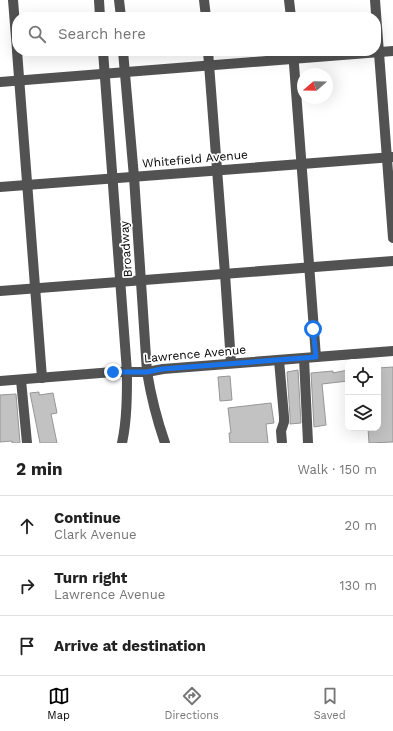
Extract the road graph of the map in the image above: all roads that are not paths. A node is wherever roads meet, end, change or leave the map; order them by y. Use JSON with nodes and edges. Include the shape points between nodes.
{"nodes":[{"id":1,"x":13,"y":0,"type":"edge"},
{"id":2,"x":99,"y":0,"type":"edge"},
{"id":3,"x":119,"y":0,"type":"edge"},
{"id":4,"x":204,"y":0,"type":"edge"},
{"id":5,"x":289,"y":0,"type":"edge"},
{"id":6,"x":375,"y":0,"type":"edge"},
{"id":7,"x":14,"y":12,"type":"edge"},
{"id":8,"x":100,"y":12,"type":"edge"},
{"id":9,"x":120,"y":12,"type":"edge"},
{"id":10,"x":205,"y":12,"type":"edge"},
{"id":11,"x":290,"y":12,"type":"edge"},
{"id":12,"x":376,"y":12,"type":"edge"},
{"id":13,"x":393,"y":51,"type":"edge"},
{"id":14,"x":381,"y":52,"type":"edge"},
{"id":15,"x":18,"y":56,"type":"edge"},
{"id":16,"x":103,"y":56,"type":"edge"},
{"id":17,"x":123,"y":56,"type":"edge"},
{"id":18,"x":209,"y":56,"type":"edge"},
{"id":19,"x":285,"y":56,"type":"edge"},
{"id":20,"x":293,"y":56,"type":"edge"},
{"id":21,"x":379,"y":56,"type":"edge"},
{"id":22,"x":210,"y":66,"type":"junction"},
{"id":23,"x":125,"y":72,"type":"junction"},
{"id":24,"x":104,"y":74,"type":"junction"},
{"id":25,"x":20,"y":80,"type":"junction"},
{"id":26,"x":0,"y":82,"type":"edge"},
{"id":27,"x":390,"y":157,"type":"edge"},
{"id":28,"x":302,"y":164,"type":"junction"},
{"id":29,"x":217,"y":170,"type":"junction"},
{"id":30,"x":134,"y":177,"type":"junction"},
{"id":31,"x":113,"y":178,"type":"junction"},
{"id":32,"x":27,"y":185,"type":"junction"},
{"id":33,"x":0,"y":187,"type":"edge"},
{"id":34,"x":393,"y":238,"type":"edge"},
{"id":35,"x":393,"y":261,"type":"edge"},
{"id":36,"x":309,"y":267,"type":"junction"},
{"id":37,"x":225,"y":274,"type":"junction"},
{"id":38,"x":141,"y":281,"type":"junction"},
{"id":39,"x":120,"y":282,"type":"junction"},
{"id":40,"x":35,"y":288,"type":"junction"},
{"id":41,"x":0,"y":291,"type":"edge"},
{"id":42,"x":393,"y":351,"type":"edge"},
{"id":43,"x":316,"y":357,"type":"junction"},
{"id":44,"x":304,"y":358,"type":"junction"},
{"id":45,"x":279,"y":360,"type":"junction"},
{"id":46,"x":231,"y":363,"type":"junction"},
{"id":47,"x":127,"y":372,"type":"junction"},
{"id":48,"x":147,"y":372,"type":"junction"},
{"id":49,"x":42,"y":378,"type":"junction"},
{"id":50,"x":21,"y":380,"type":"junction"},
{"id":51,"x":0,"y":381,"type":"edge"},
{"id":52,"x":27,"y":443,"type":"edge"},
{"id":53,"x":122,"y":443,"type":"edge"},
{"id":54,"x":165,"y":443,"type":"edge"},
{"id":55,"x":282,"y":443,"type":"edge"},
{"id":56,"x":308,"y":443,"type":"edge"}],
"edges":[{"from":1,"to":7,"type":"street"},
{"from":2,"to":8,"type":"street"},
{"from":3,"to":9,"type":"street"},
{"from":4,"to":10,"type":"street"},
{"from":5,"to":11,"type":"street"},
{"from":6,"to":12,"type":"street"},
{"from":13,"to":14,"type":"street"},
{"from":15,"to":25,"type":"street"},
{"from":16,"to":24,"type":"street","name":"Broadway"},
{"from":17,"to":23,"type":"street","name":"Broadway"},
{"from":18,"to":22,"type":"street"},
{"from":19,"to":22,"type":"street"},
{"from":20,"to":28,"type":"street"},
{"from":21,"to":27,"type":"street"},
{"from":22,"to":23,"type":"street"},
{"from":22,"to":29,"type":"street"},
{"from":23,"to":24,"type":"street"},
{"from":23,"to":30,"type":"street","name":"Broadway"},
{"from":24,"to":25,"type":"street"},
{"from":24,"to":31,"type":"street","name":"Broadway"},
{"from":25,"to":26,"type":"street"},
{"from":25,"to":32,"type":"street"},
{"from":27,"to":28,"type":"street","name":"Whitefield Avenue"},
{"from":27,"to":34,"type":"street"},
{"from":28,"to":29,"type":"street","name":"Whitefield Avenue"},
{"from":28,"to":36,"type":"street"},
{"from":29,"to":30,"type":"street","name":"Whitefield Avenue"},
{"from":29,"to":37,"type":"street"},
{"from":30,"to":31,"type":"street","name":"Whitefield Avenue"},
{"from":30,"to":38,"type":"street","name":"Broadway"},
{"from":31,"to":32,"type":"street","name":"Whitefield Avenue"},
{"from":31,"to":39,"type":"street","name":"Broadway"},
{"from":32,"to":33,"type":"street","name":"Whitefield Avenue"},
{"from":32,"to":40,"type":"street"},
{"from":35,"to":36,"type":"street"},
{"from":36,"to":37,"type":"street"},
{"from":36,"to":43,"type":"street"},
{"from":37,"to":38,"type":"street"},
{"from":37,"to":46,"type":"street"},
{"from":38,"to":39,"type":"street"},
{"from":38,"to":48,"type":"street","name":"Broadway"},
{"from":39,"to":40,"type":"street"},
{"from":39,"to":47,"type":"street","name":"Broadway"},
{"from":40,"to":41,"type":"street"},
{"from":40,"to":49,"type":"street"},
{"from":42,"to":43,"type":"street","name":"Lawrence Avenue"},
{"from":43,"to":44,"type":"street","name":"Lawrence Avenue"},
{"from":44,"to":45,"type":"street","name":"Lawrence Avenue"},
{"from":44,"to":56,"type":"street"},
{"from":45,"to":46,"type":"street","name":"Lawrence Avenue"},
{"from":45,"to":55,"type":"street","via":[[284,417]]},
{"from":46,"to":48,"type":"street","name":"Lawrence Avenue"},
{"from":47,"to":48,"type":"street","name":"Lawrence Avenue"},
{"from":47,"to":49,"type":"street","name":"Lawrence Avenue"},
{"from":47,"to":53,"type":"street","name":"Broadway"},
{"from":48,"to":54,"type":"street","name":"Broadway","via":[[150,392]]},
{"from":49,"to":50,"type":"street","name":"Lawrence Avenue"},
{"from":50,"to":51,"type":"street","name":"Lawrence Avenue"},
{"from":50,"to":52,"type":"street"}]}
